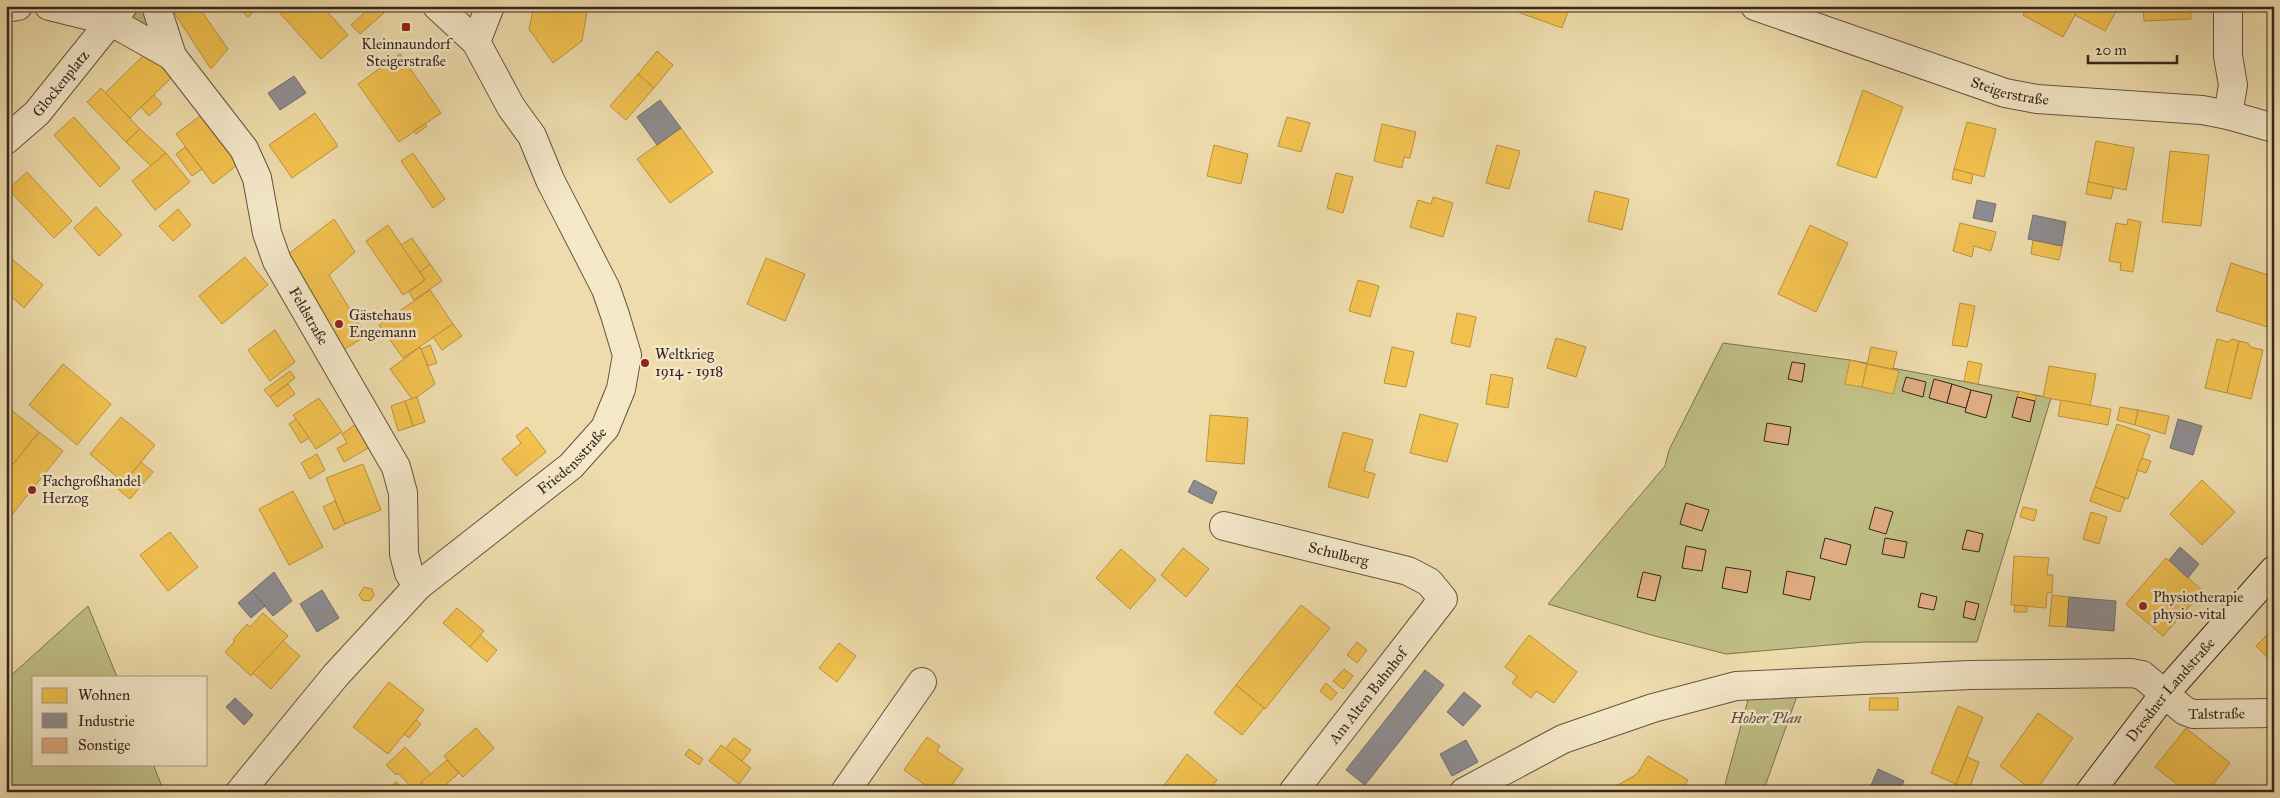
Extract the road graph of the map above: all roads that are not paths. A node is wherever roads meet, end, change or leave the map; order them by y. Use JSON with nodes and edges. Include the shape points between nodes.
{"nodes":[{"id":1,"x":18,"y":6,"type":"edge"},
{"id":2,"x":49,"y":6,"type":"edge"},
{"id":3,"x":156,"y":6,"type":"edge"},
{"id":4,"x":437,"y":6,"type":"edge"},
{"id":5,"x":490,"y":6,"type":"edge"},
{"id":6,"x":1755,"y":6,"type":"edge"},
{"id":7,"x":2228,"y":6,"type":"edge"},
{"id":8,"x":6,"y":8,"type":"edge"},
{"id":9,"x":117,"y":14,"type":"edge"},
{"id":10,"x":476,"y":42,"type":"junction"},
{"id":11,"x":172,"y":56,"type":"junction"},
{"id":12,"x":2228,"y":115,"type":"junction"},
{"id":13,"x":2274,"y":128,"type":"edge"},
{"id":14,"x":6,"y":140,"type":"edge"},
{"id":15,"x":1224,"y":526,"type":"dead end"},
{"id":16,"x":2274,"y":570,"type":"edge"},
{"id":17,"x":418,"y":586,"type":"junction"},
{"id":18,"x":1443,"y":599,"type":"joint"},
{"id":19,"x":922,"y":682,"type":"dead end"},
{"id":20,"x":2165,"y":693,"type":"junction"},
{"id":21,"x":2274,"y":713,"type":"edge"},
{"id":22,"x":240,"y":792,"type":"edge"},
{"id":23,"x":845,"y":792,"type":"edge"},
{"id":24,"x":1293,"y":792,"type":"edge"},
{"id":25,"x":1464,"y":792,"type":"edge"},
{"id":26,"x":2090,"y":792,"type":"edge"}],
"edges":[{"from":1,"to":8,"type":"street"},
{"from":2,"to":9,"type":"street"},
{"from":3,"to":11,"type":"street","name":"Feldstraße"},
{"from":4,"to":10,"type":"street","name":"Friedensstraße"},
{"from":5,"to":10,"type":"street"},
{"from":6,"to":12,"type":"street","name":"Steigerstraße","via":[[2005,93],[2037,99],[2202,110]]},
{"from":7,"to":12,"type":"street","via":[[2228,56],[2233,85]]},
{"from":9,"to":11,"type":"street","name":"Feldstraße"},
{"from":9,"to":14,"type":"street","name":"Glockenplatz","via":[[37,113]]},
{"from":10,"to":17,"type":"street","name":"Friedensstraße","via":[[511,107],[532,136],[550,180],[606,289],[627,355],[621,389],[605,428],[571,466]]},
{"from":11,"to":17,"type":"street","name":"Feldstraße","via":[[244,149],[257,178],[267,233],[277,261],[396,467],[402,493],[404,554],[409,573]]},
{"from":12,"to":13,"type":"street","name":"Steigerstraße"},
{"from":15,"to":18,"type":"street","name":"Schulberg","via":[[1408,571],[1429,582]]},
{"from":16,"to":20,"type":"street","name":"Dresdner Landstraße"},
{"from":17,"to":22,"type":"street","name":"Friedensstraße","via":[[336,675]]},
{"from":18,"to":24,"type":"street","name":"Am Alten Bahnhof"},
{"from":19,"to":23,"type":"street"},
{"from":20,"to":21,"type":"street","name":"Talstraße","via":[[2193,714]]},
{"from":20,"to":25,"type":"street","name":"Talstraße","via":[[2142,674],[1970,674],[1736,686],[1652,708],[1563,739]]},
{"from":20,"to":26,"type":"street","name":"Dresdner Landstraße"}]}
